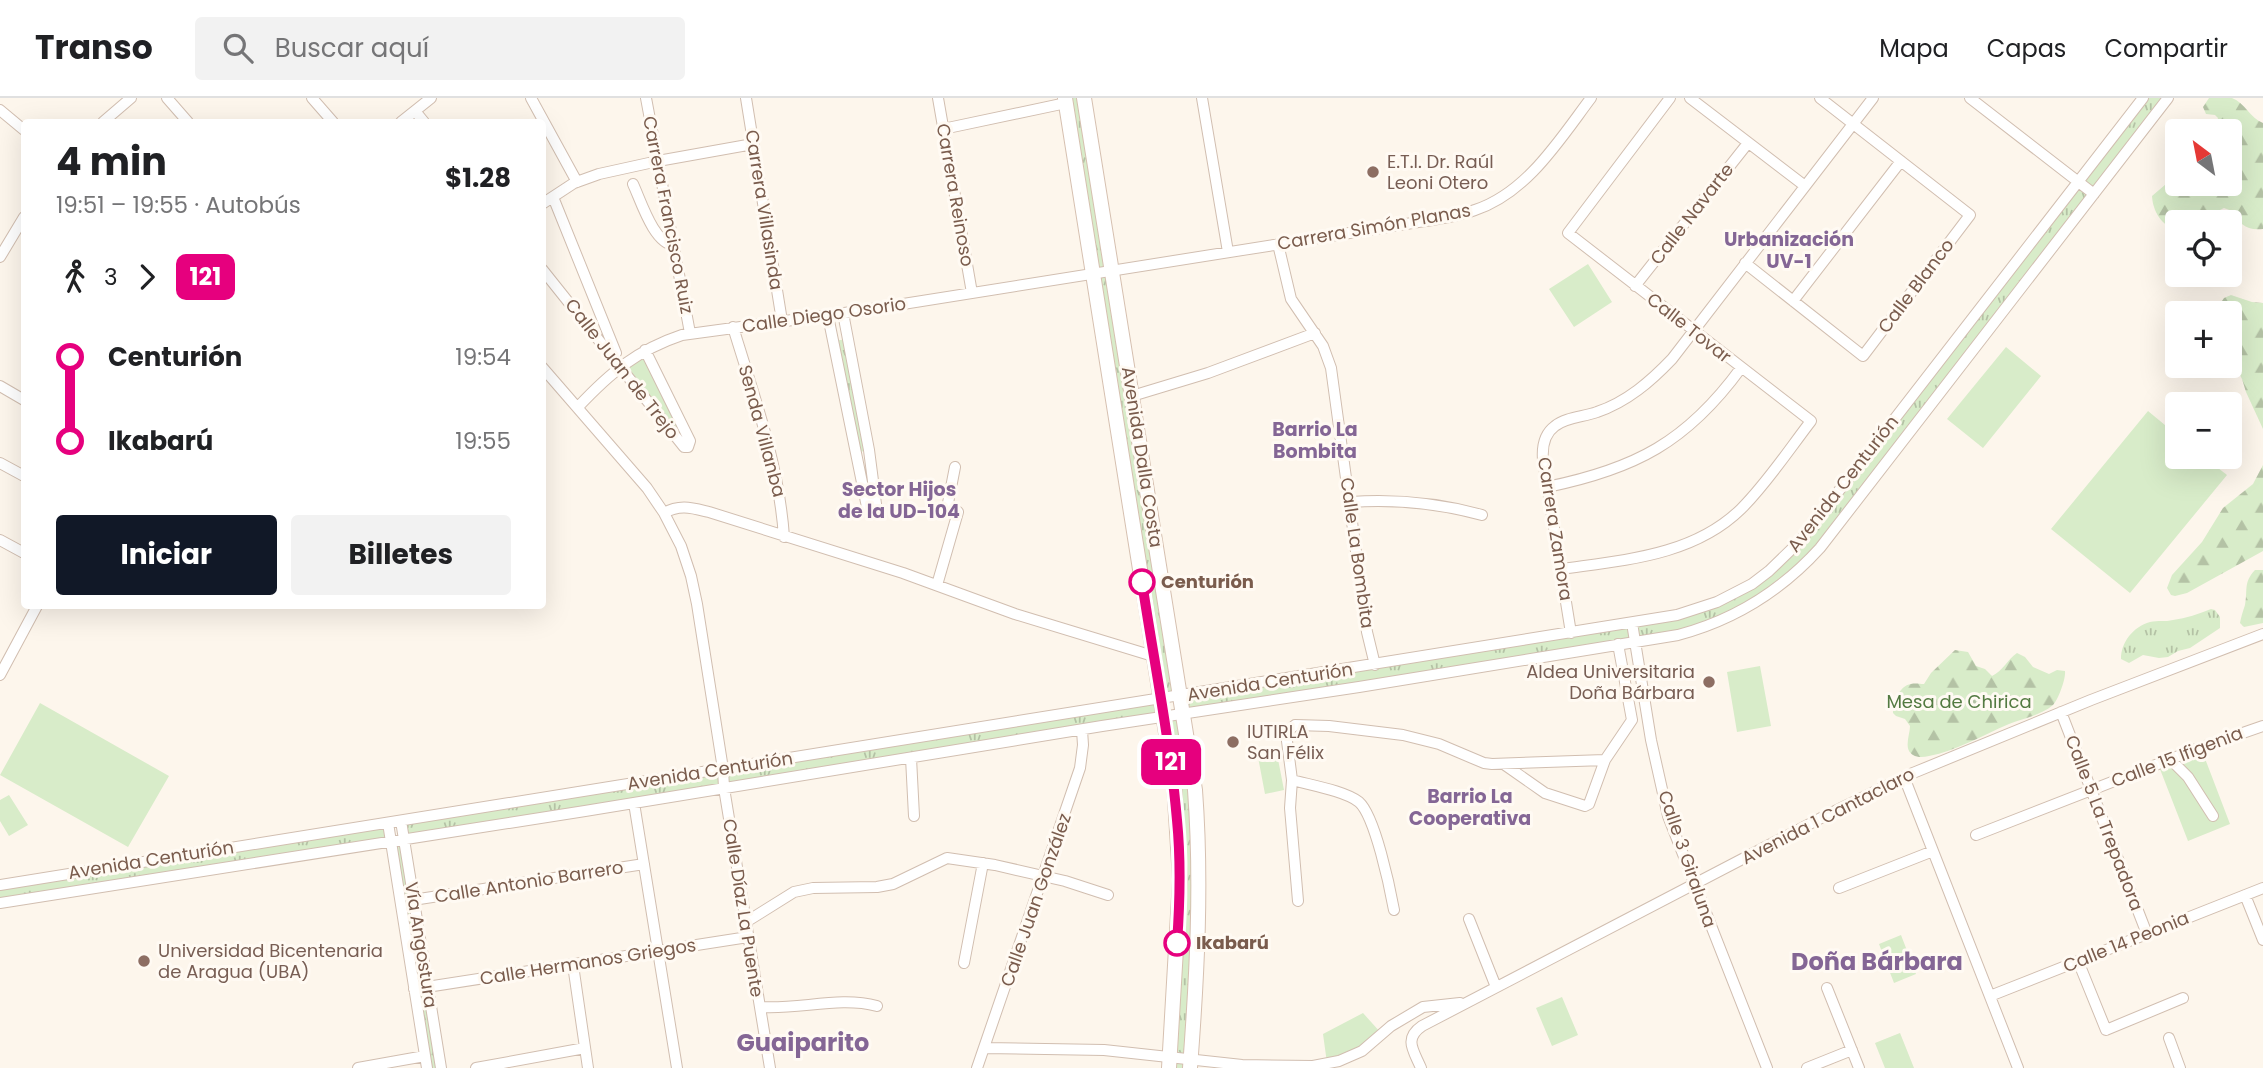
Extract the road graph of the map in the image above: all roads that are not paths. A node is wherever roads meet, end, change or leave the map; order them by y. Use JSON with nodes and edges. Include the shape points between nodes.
{"nodes":[{"id":1,"x":131,"y":98,"type":"edge"},
{"id":2,"x":167,"y":98,"type":"edge"},
{"id":3,"x":312,"y":98,"type":"edge"},
{"id":4,"x":431,"y":98,"type":"edge"},
{"id":5,"x":531,"y":98,"type":"edge"},
{"id":6,"x":646,"y":98,"type":"edge"},
{"id":7,"x":746,"y":98,"type":"edge"},
{"id":8,"x":938,"y":98,"type":"edge"},
{"id":9,"x":1084,"y":98,"type":"edge"},
{"id":10,"x":1202,"y":98,"type":"edge"},
{"id":11,"x":1591,"y":98,"type":"edge"},
{"id":12,"x":1670,"y":98,"type":"edge"},
{"id":13,"x":1690,"y":98,"type":"edge"},
{"id":14,"x":1819,"y":98,"type":"edge"},
{"id":15,"x":1873,"y":98,"type":"edge"},
{"id":16,"x":1970,"y":98,"type":"edge"},
{"id":17,"x":2143,"y":98,"type":"edge"},
{"id":18,"x":2168,"y":98,"type":"edge"},
{"id":19,"x":1065,"y":100,"type":"edge"},
{"id":20,"x":0,"y":110,"type":"edge"},
{"id":21,"x":415,"y":111,"type":"junction"},
{"id":22,"x":106,"y":119,"type":"edge"},
{"id":23,"x":185,"y":119,"type":"edge"},
{"id":24,"x":330,"y":119,"type":"edge"},
{"id":25,"x":405,"y":119,"type":"edge"},
{"id":26,"x":422,"y":119,"type":"edge"},
{"id":27,"x":542,"y":119,"type":"edge"},
{"id":28,"x":1853,"y":124,"type":"junction"},
{"id":29,"x":546,"y":125,"type":"edge"},
{"id":30,"x":21,"y":128,"type":"edge"},
{"id":31,"x":943,"y":129,"type":"junction"},
{"id":32,"x":1748,"y":143,"type":"junction"},
{"id":33,"x":753,"y":144,"type":"junction"},
{"id":34,"x":658,"y":161,"type":"junction"},
{"id":35,"x":1901,"y":161,"type":"junction"},
{"id":36,"x":577,"y":182,"type":"junction"},
{"id":37,"x":2078,"y":182,"type":"junction"},
{"id":38,"x":634,"y":184,"type":"dead end"},
{"id":39,"x":1805,"y":187,"type":"junction"},
{"id":40,"x":2094,"y":194,"type":"junction"},
{"id":41,"x":552,"y":197,"type":"junction"},
{"id":42,"x":546,"y":201,"type":"edge"},
{"id":43,"x":21,"y":222,"type":"edge"},
{"id":44,"x":1278,"y":244,"type":"junction"},
{"id":45,"x":674,"y":245,"type":"junction"},
{"id":46,"x":1228,"y":252,"type":"junction"},
{"id":47,"x":1,"y":253,"type":"edge"},
{"id":48,"x":1745,"y":264,"type":"junction"},
{"id":49,"x":1111,"y":270,"type":"junction"},
{"id":50,"x":1093,"y":273,"type":"junction"},
{"id":51,"x":546,"y":274,"type":"edge"},
{"id":52,"x":1635,"y":286,"type":"junction"},
{"id":53,"x":972,"y":293,"type":"junction"},
{"id":54,"x":1793,"y":301,"type":"junction"},
{"id":55,"x":843,"y":313,"type":"junction"},
{"id":56,"x":828,"y":316,"type":"junction"},
{"id":57,"x":782,"y":321,"type":"junction"},
{"id":58,"x":733,"y":327,"type":"junction"},
{"id":59,"x":1694,"y":332,"type":"junction"},
{"id":60,"x":690,"y":333,"type":"junction"},
{"id":61,"x":1315,"y":333,"type":"junction"},
{"id":62,"x":645,"y":350,"type":"junction"},
{"id":63,"x":621,"y":366,"type":"junction"},
{"id":64,"x":1741,"y":368,"type":"junction"},
{"id":65,"x":546,"y":371,"type":"edge"},
{"id":66,"x":0,"y":386,"type":"edge"},
{"id":67,"x":1132,"y":396,"type":"junction"},
{"id":68,"x":21,"y":398,"type":"edge"},
{"id":69,"x":578,"y":407,"type":"junction"},
{"id":70,"x":0,"y":463,"type":"edge"},
{"id":71,"x":955,"y":467,"type":"dead end"},
{"id":72,"x":21,"y":474,"type":"edge"},
{"id":73,"x":1547,"y":487,"type":"junction"},
{"id":74,"x":1350,"y":502,"type":"junction"},
{"id":75,"x":664,"y":513,"type":"junction"},
{"id":76,"x":1482,"y":515,"type":"dead end"},
{"id":77,"x":784,"y":537,"type":"junction"},
{"id":78,"x":0,"y":540,"type":"edge"},
{"id":79,"x":21,"y":551,"type":"edge"},
{"id":80,"x":1561,"y":569,"type":"junction"},
{"id":81,"x":937,"y":585,"type":"junction"},
{"id":82,"x":35,"y":609,"type":"edge"},
{"id":83,"x":1632,"y":623,"type":"junction"},
{"id":84,"x":1572,"y":633,"type":"junction"},
{"id":85,"x":2263,"y":634,"type":"edge"},
{"id":86,"x":1635,"y":642,"type":"junction"},
{"id":87,"x":1618,"y":644,"type":"junction"},
{"id":88,"x":1153,"y":656,"type":"junction"},
{"id":89,"x":4,"y":659,"type":"edge"},
{"id":90,"x":1375,"y":665,"type":"junction"},
{"id":91,"x":0,"y":675,"type":"edge"},
{"id":92,"x":1180,"y":696,"type":"junction"},
{"id":93,"x":1161,"y":699,"type":"junction"},
{"id":94,"x":2061,"y":712,"type":"junction"},
{"id":95,"x":1183,"y":714,"type":"junction"},
{"id":96,"x":1164,"y":717,"type":"junction"},
{"id":97,"x":2263,"y":726,"type":"edge"},
{"id":98,"x":1082,"y":730,"type":"junction"},
{"id":99,"x":911,"y":758,"type":"junction"},
{"id":100,"x":2170,"y":759,"type":"junction"},
{"id":101,"x":1605,"y":760,"type":"junction"},
{"id":102,"x":1505,"y":765,"type":"junction"},
{"id":103,"x":723,"y":769,"type":"junction"},
{"id":104,"x":1904,"y":777,"type":"junction"},
{"id":105,"x":1292,"y":780,"type":"junction"},
{"id":106,"x":724,"y":788,"type":"junction"},
{"id":107,"x":2092,"y":790,"type":"junction"},
{"id":108,"x":634,"y":803,"type":"junction"},
{"id":109,"x":914,"y":816,"type":"dead end"},
{"id":110,"x":2213,"y":816,"type":"dead end"},
{"id":111,"x":401,"y":821,"type":"junction"},
{"id":112,"x":388,"y":823,"type":"junction"},
{"id":113,"x":1976,"y":835,"type":"dead end"},
{"id":114,"x":426,"y":836,"type":"junction"},
{"id":115,"x":404,"y":839,"type":"junction"},
{"id":116,"x":391,"y":841,"type":"junction"},
{"id":117,"x":371,"y":844,"type":"junction"},
{"id":118,"x":1933,"y":851,"type":"junction"},
{"id":119,"x":406,"y":854,"type":"junction"},
{"id":120,"x":394,"y":863,"type":"junction"},
{"id":121,"x":982,"y":863,"type":"junction"},
{"id":122,"x":644,"y":864,"type":"junction"},
{"id":123,"x":1044,"y":876,"type":"junction"},
{"id":124,"x":1694,"y":884,"type":"junction"},
{"id":125,"x":0,"y":885,"type":"edge"},
{"id":126,"x":1839,"y":888,"type":"dead end"},
{"id":127,"x":2263,"y":888,"type":"edge"},
{"id":128,"x":1108,"y":895,"type":"dead end"},
{"id":129,"x":2245,"y":895,"type":"junction"},
{"id":130,"x":413,"y":900,"type":"junction"},
{"id":131,"x":1298,"y":901,"type":"dead end"},
{"id":132,"x":0,"y":904,"type":"edge"},
{"id":133,"x":1394,"y":910,"type":"dead end"},
{"id":134,"x":1469,"y":919,"type":"dead end"},
{"id":135,"x":746,"y":922,"type":"junction"},
{"id":136,"x":2147,"y":934,"type":"junction"},
{"id":137,"x":748,"y":937,"type":"junction"},
{"id":138,"x":2263,"y":940,"type":"edge"},
{"id":139,"x":658,"y":951,"type":"junction"},
{"id":140,"x":2078,"y":961,"type":"junction"},
{"id":141,"x":964,"y":963,"type":"dead end"},
{"id":142,"x":573,"y":965,"type":"junction"},
{"id":143,"x":428,"y":987,"type":"junction"},
{"id":144,"x":1496,"y":987,"type":"junction"},
{"id":145,"x":1827,"y":988,"type":"dead end"},
{"id":146,"x":414,"y":989,"type":"junction"},
{"id":147,"x":1990,"y":996,"type":"junction"},
{"id":148,"x":2183,"y":998,"type":"dead end"},
{"id":149,"x":1466,"y":1002,"type":"junction"},
{"id":150,"x":877,"y":1006,"type":"dead end"},
{"id":151,"x":760,"y":1007,"type":"junction"},
{"id":152,"x":2169,"y":1038,"type":"dead end"},
{"id":153,"x":585,"y":1048,"type":"junction"},
{"id":154,"x":984,"y":1048,"type":"junction"},
{"id":155,"x":1852,"y":1051,"type":"junction"},
{"id":156,"x":426,"y":1062,"type":"edge"},
{"id":157,"x":1170,"y":1063,"type":"edge"},
{"id":158,"x":1190,"y":1064,"type":"edge"},
{"id":159,"x":496,"y":1066,"type":"edge"},
{"id":160,"x":1322,"y":1066,"type":"edge"},
{"id":161,"x":358,"y":1068,"type":"edge"},
{"id":162,"x":441,"y":1068,"type":"edge"},
{"id":163,"x":476,"y":1068,"type":"edge"},
{"id":164,"x":589,"y":1068,"type":"edge"},
{"id":165,"x":677,"y":1068,"type":"edge"},
{"id":166,"x":770,"y":1068,"type":"edge"},
{"id":167,"x":977,"y":1068,"type":"edge"},
{"id":168,"x":1421,"y":1068,"type":"edge"},
{"id":169,"x":1767,"y":1068,"type":"edge"},
{"id":170,"x":1807,"y":1068,"type":"edge"},
{"id":171,"x":1860,"y":1068,"type":"edge"},
{"id":172,"x":2018,"y":1068,"type":"edge"},
{"id":173,"x":2180,"y":1068,"type":"edge"}],
"edges":[{"from":1,"to":22,"type":"street"},
{"from":2,"to":23,"type":"street"},
{"from":3,"to":24,"type":"street"},
{"from":4,"to":21,"type":"street"},
{"from":5,"to":27,"type":"street"},
{"from":6,"to":34,"type":"street","name":"Carrera Francisco Ruiz"},
{"from":7,"to":33,"type":"street","name":"Carrera Villasinda"},
{"from":8,"to":31,"type":"street","name":"Carrera Reinoso"},
{"from":9,"to":49,"type":"street","name":"Avenida Dalla Costa"},
{"from":10,"to":46,"type":"street"},
{"from":11,"to":44,"type":"street","name":"Carrera Simón Planas","via":[[1532,172],[1488,205],[1439,219]]},
{"from":12,"to":52,"type":"street","name":"Calle Tovar","via":[[1568,233]]},
{"from":13,"to":32,"type":"street"},
{"from":14,"to":28,"type":"street"},
{"from":15,"to":28,"type":"street"},
{"from":16,"to":37,"type":"street"},
{"from":17,"to":37,"type":"street","name":"Avenida Centurión"},
{"from":18,"to":40,"type":"street","name":"Avenida Centurión"},
{"from":19,"to":31,"type":"street"},
{"from":19,"to":50,"type":"street","name":"Avenida Dalla Costa"},
{"from":20,"to":30,"type":"street"},
{"from":21,"to":25,"type":"street"},
{"from":21,"to":26,"type":"street"},
{"from":28,"to":35,"type":"street"},
{"from":28,"to":39,"type":"street"},
{"from":29,"to":36,"type":"street"},
{"from":31,"to":53,"type":"street","name":"Carrera Reinoso"},
{"from":32,"to":39,"type":"street"},
{"from":32,"to":52,"type":"street","name":"Calle Navarte"},
{"from":33,"to":34,"type":"street"},
{"from":33,"to":57,"type":"street","name":"Carrera Villasinda"},
{"from":34,"to":36,"type":"street"},
{"from":34,"to":45,"type":"street","name":"Carrera Francisco Ruiz"},
{"from":35,"to":54,"type":"street"},
{"from":35,"to":54,"type":"street","name":"Calle Blanco","via":[[1970,215],[1863,356]]},
{"from":36,"to":41,"type":"street"},
{"from":37,"to":40,"type":"street"},
{"from":37,"to":83,"type":"street","name":"Avenida Centurión","via":[[1786,556],[1752,584],[1717,602]]},
{"from":38,"to":45,"type":"street","via":[[658,236]]},
{"from":39,"to":48,"type":"street"},
{"from":40,"to":86,"type":"street","name":"Avenida Centurión","via":[[1807,563],[1775,591],[1730,617],[1689,632]]},
{"from":41,"to":42,"type":"street"},
{"from":41,"to":63,"type":"street"},
{"from":43,"to":47,"type":"street"},
{"from":44,"to":46,"type":"street","name":"Carrera Simón Planas"},
{"from":44,"to":61,"type":"street","name":"Calle La Bombita","via":[[1291,299]]},
{"from":45,"to":60,"type":"street","name":"Carrera Francisco Ruiz"},
{"from":46,"to":49,"type":"street","name":"Carrera Simón Planas"},
{"from":48,"to":54,"type":"street"},
{"from":48,"to":59,"type":"street"},
{"from":49,"to":50,"type":"street","name":"Carrera Simón Planas"},
{"from":49,"to":67,"type":"street","name":"Avenida Dalla Costa"},
{"from":50,"to":53,"type":"street","name":"Calle Diego Osorio"},
{"from":50,"to":88,"type":"street","name":"Avenida Dalla Costa"},
{"from":51,"to":63,"type":"street","name":"Calle Juan de Trejo"},
{"from":52,"to":59,"type":"street","name":"Calle Tovar"},
{"from":53,"to":55,"type":"street","name":"Calle Diego Osorio"},
{"from":55,"to":56,"type":"street","name":"Calle Diego Osorio"},
{"from":55,"to":56,"type":"street","via":[[871,461],[876,505],[870,509]]},
{"from":56,"to":57,"type":"street","name":"Calle Diego Osorio"},
{"from":57,"to":58,"type":"street","name":"Calle Diego Osorio"},
{"from":58,"to":60,"type":"street","name":"Calle Diego Osorio"},
{"from":58,"to":77,"type":"street","name":"Senda Villanba","via":[[773,460]]},
{"from":59,"to":64,"type":"street","name":"Calle Tovar"},
{"from":59,"to":73,"type":"street","name":"Carrera Zamora","via":[[1658,373],[1632,394],[1608,408],[1553,427],[1542,452]]},
{"from":60,"to":62,"type":"street","name":"Calle Diego Osorio"},
{"from":61,"to":67,"type":"street"},
{"from":61,"to":74,"type":"street","name":"Calle La Bombita","via":[[1328,356],[1335,385]]},
{"from":62,"to":63,"type":"street","name":"Calle Diego Osorio"},
{"from":62,"to":63,"type":"street","name":"Calle Juan de Trejo","via":[[690,441],[688,447]]},
{"from":63,"to":69,"type":"street","name":"Calle Diego Osorio"},
{"from":64,"to":73,"type":"street","via":[[1701,415],[1657,450],[1599,475]]},
{"from":64,"to":80,"type":"street","name":"Calle Tovar","via":[[1811,421],[1740,510],[1701,539],[1666,552]]},
{"from":65,"to":69,"type":"street","name":"Calle Díaz La Puente"},
{"from":66,"to":68,"type":"street"},
{"from":67,"to":92,"type":"street","name":"Avenida Dalla Costa"},
{"from":69,"to":75,"type":"street","name":"Calle Díaz La Puente"},
{"from":70,"to":72,"type":"street"},
{"from":71,"to":81,"type":"street","via":[[948,503],[958,512]]},
{"from":73,"to":80,"type":"street","name":"Carrera Zamora"},
{"from":74,"to":76,"type":"street","via":[[1414,502]]},
{"from":74,"to":90,"type":"street","name":"Calle La Bombita"},
{"from":75,"to":77,"type":"street","via":[[677,507],[694,508]]},
{"from":75,"to":103,"type":"street","name":"Calle Díaz La Puente","via":[[691,576]]},
{"from":77,"to":81,"type":"street"},
{"from":78,"to":79,"type":"street"},
{"from":80,"to":84,"type":"street","name":"Carrera Zamora"},
{"from":81,"to":88,"type":"street"},
{"from":82,"to":89,"type":"street"},
{"from":83,"to":84,"type":"street","name":"Avenida Centurión"},
{"from":83,"to":86,"type":"street","name":"Calle 3 Giraluna"},
{"from":84,"to":90,"type":"street","name":"Avenida Centurión"},
{"from":85,"to":94,"type":"street","name":"Avenida 1 Cantaclaro"},
{"from":86,"to":87,"type":"street","name":"Avenida Centurión"},
{"from":86,"to":124,"type":"street","name":"Calle 3 Giraluna","via":[[1663,797]]},
{"from":87,"to":95,"type":"street","name":"Avenida Centurión"},
{"from":87,"to":101,"type":"street","via":[[1633,715]]},
{"from":88,"to":93,"type":"street","name":"Avenida Dalla Costa"},
{"from":89,"to":91,"type":"street"},
{"from":90,"to":92,"type":"street","name":"Avenida Centurión"},
{"from":92,"to":93,"type":"street","name":"Avenida Centurión"},
{"from":92,"to":95,"type":"street","name":"Avenida Dalla Costa"},
{"from":93,"to":96,"type":"street","name":"Avenida Dalla Costa"},
{"from":93,"to":103,"type":"street","name":"Avenida Centurión"},
{"from":94,"to":104,"type":"street","name":"Avenida 1 Cantaclaro"},
{"from":94,"to":107,"type":"street","name":"Calle 5 La Trepadora"},
{"from":95,"to":96,"type":"street","name":"Avenida Centurión"},
{"from":95,"to":158,"type":"street","name":"Avenida Dalla Costa","via":[[1195,790],[1200,868]]},
{"from":96,"to":98,"type":"street","name":"Avenida Centurión"},
{"from":96,"to":157,"type":"street","name":"Avenida Dalla Costa","via":[[1179,861]]},
{"from":97,"to":100,"type":"street","name":"Calle 15 Ifigenia"},
{"from":98,"to":99,"type":"street","name":"Avenida Centurión"},
{"from":98,"to":123,"type":"street","name":"Calle Juan González","via":[[1080,768]]},
{"from":99,"to":106,"type":"street","name":"Avenida Centurión"},
{"from":99,"to":109,"type":"street"},
{"from":100,"to":107,"type":"street","name":"Calle 15 Ifigenia"},
{"from":100,"to":110,"type":"street","via":[[2189,777]]},
{"from":101,"to":102,"type":"street"},
{"from":101,"to":102,"type":"street","via":[[1585,806],[1545,793]]},
{"from":102,"to":105,"type":"street","via":[[1483,763],[1403,735],[1302,724],[1288,731]]},
{"from":103,"to":106,"type":"street","name":"Calle Díaz La Puente"},
{"from":103,"to":111,"type":"street","name":"Avenida Centurión"},
{"from":104,"to":118,"type":"street"},
{"from":104,"to":124,"type":"street","name":"Avenida 1 Cantaclaro"},
{"from":105,"to":131,"type":"street"},
{"from":105,"to":133,"type":"street","via":[[1362,805],[1371,820]]},
{"from":106,"to":108,"type":"street","name":"Avenida Centurión"},
{"from":106,"to":135,"type":"street","name":"Calle Díaz La Puente"},
{"from":107,"to":113,"type":"street","name":"Calle 15 Ifigenia"},
{"from":107,"to":136,"type":"street","name":"Calle 5 La Trepadora"},
{"from":108,"to":114,"type":"street","name":"Avenida Centurión"},
{"from":108,"to":122,"type":"street"},
{"from":111,"to":112,"type":"street","name":"Avenida Centurión"},
{"from":111,"to":115,"type":"street","name":"Vía Angostura"},
{"from":112,"to":116,"type":"street","name":"Vía Angostura"},
{"from":112,"to":125,"type":"street","name":"Avenida Centurión"},
{"from":114,"to":115,"type":"street","name":"Avenida Centurión"},
{"from":114,"to":119,"type":"street"},
{"from":115,"to":116,"type":"street","name":"Avenida Centurión"},
{"from":115,"to":119,"type":"street","name":"Vía Angostura"},
{"from":116,"to":117,"type":"street","name":"Avenida Centurión"},
{"from":116,"to":120,"type":"street","name":"Vía Angostura"},
{"from":117,"to":120,"type":"street","via":[[384,850]]},
{"from":117,"to":132,"type":"street","name":"Avenida Centurión"},
{"from":118,"to":126,"type":"street"},
{"from":118,"to":147,"type":"street"},
{"from":119,"to":130,"type":"street","name":"Vía Angostura"},
{"from":120,"to":146,"type":"street","name":"Vía Angostura"},
{"from":121,"to":123,"type":"street"},
{"from":121,"to":135,"type":"street","via":[[947,858],[893,884],[802,889]]},
{"from":121,"to":141,"type":"street"},
{"from":122,"to":130,"type":"street","name":"Calle Antonio Barrero"},
{"from":122,"to":139,"type":"street"},
{"from":123,"to":128,"type":"street"},
{"from":123,"to":154,"type":"street","name":"Calle Juan González"},
{"from":124,"to":144,"type":"street","name":"Avenida 1 Cantaclaro"},
{"from":124,"to":169,"type":"street","name":"Calle 3 Giraluna"},
{"from":127,"to":129,"type":"street","name":"Calle 14 Peonia"},
{"from":129,"to":136,"type":"street","name":"Calle 14 Peonia"},
{"from":129,"to":138,"type":"street"},
{"from":130,"to":143,"type":"street","name":"Vía Angostura"},
{"from":134,"to":144,"type":"street"},
{"from":135,"to":137,"type":"street","name":"Calle Díaz La Puente"},
{"from":136,"to":140,"type":"street","name":"Calle 14 Peonia"},
{"from":137,"to":139,"type":"street","name":"Calle Hermanos Griegos"},
{"from":137,"to":151,"type":"street","name":"Calle Díaz La Puente"},
{"from":139,"to":142,"type":"street","name":"Calle Hermanos Griegos"},
{"from":139,"to":165,"type":"street"},
{"from":140,"to":147,"type":"street","name":"Calle 14 Peonia"},
{"from":140,"to":148,"type":"street","via":[[2105,1029]]},
{"from":142,"to":143,"type":"street","name":"Calle Hermanos Griegos"},
{"from":142,"to":153,"type":"street"},
{"from":143,"to":146,"type":"street","name":"Calle Hermanos Griegos"},
{"from":143,"to":162,"type":"street","name":"Vía Angostura"},
{"from":144,"to":149,"type":"street","name":"Avenida 1 Cantaclaro"},
{"from":145,"to":155,"type":"street"},
{"from":146,"to":156,"type":"street","name":"Vía Angostura"},
{"from":147,"to":172,"type":"street"},
{"from":149,"to":160,"type":"street","via":[[1423,1007],[1362,1051]]},
{"from":149,"to":168,"type":"street","name":"Avenida 1 Cantaclaro","via":[[1412,1036]]},
{"from":150,"to":151,"type":"street","via":[[850,1002]]},
{"from":151,"to":166,"type":"street","name":"Calle Díaz La Puente"},
{"from":152,"to":173,"type":"street"},
{"from":153,"to":159,"type":"street"},
{"from":153,"to":164,"type":"street"},
{"from":154,"to":157,"type":"street","via":[[1104,1050]]},
{"from":154,"to":167,"type":"street","name":"Calle Juan González"},
{"from":155,"to":170,"type":"street"},
{"from":155,"to":171,"type":"street"},
{"from":156,"to":161,"type":"street"},
{"from":157,"to":158,"type":"street"},
{"from":158,"to":160,"type":"street"},
{"from":159,"to":163,"type":"street"}]}
